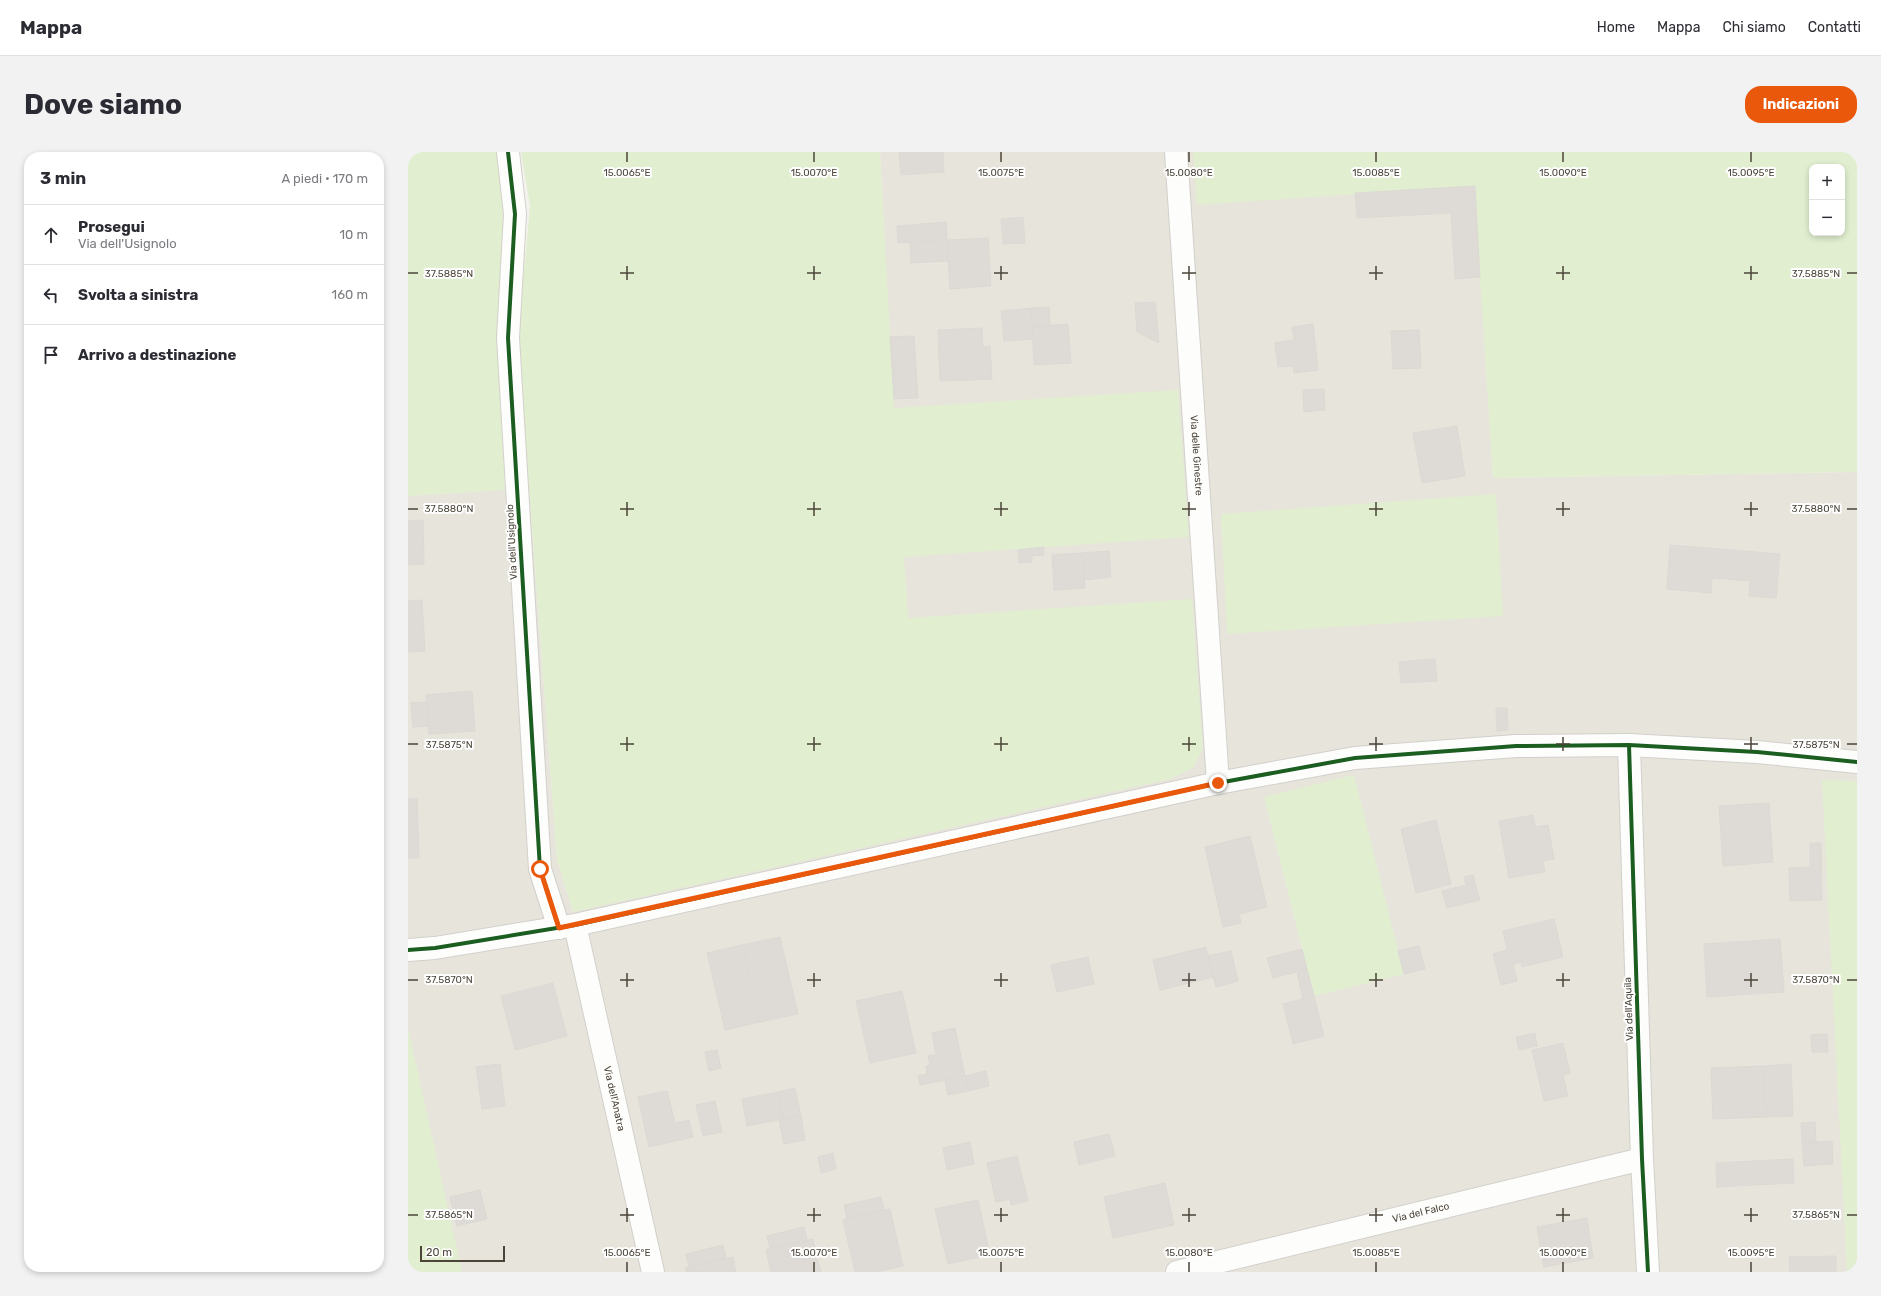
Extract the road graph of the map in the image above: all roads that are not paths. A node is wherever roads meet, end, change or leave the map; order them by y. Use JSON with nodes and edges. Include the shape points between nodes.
{"nodes":[{"id":1,"x":508,"y":152,"type":"edge"},
{"id":2,"x":1176,"y":152,"type":"edge"},
{"id":3,"x":1629,"y":745,"type":"junction"},
{"id":4,"x":1857,"y":762,"type":"edge"},
{"id":5,"x":1218,"y":783,"type":"junction"},
{"id":6,"x":567,"y":927,"type":"junction"},
{"id":7,"x":408,"y":950,"type":"edge"},
{"id":8,"x":1642,"y":1159,"type":"junction"},
{"id":9,"x":653,"y":1272,"type":"edge"},
{"id":10,"x":1177,"y":1272,"type":"edge"},
{"id":11,"x":1648,"y":1272,"type":"edge"}],
"edges":[{"from":1,"to":6,"type":"street","name":"Via dell'Usignolo","via":[[515,214],[508,338],[540,869]]},
{"from":2,"to":5,"type":"street","name":"Via delle Ginestre"},
{"from":3,"to":4,"type":"street","via":[[1757,752]]},
{"from":3,"to":5,"type":"street","via":[[1516,746],[1355,758]]},
{"from":3,"to":8,"type":"street","name":"Via dell'Aquila"},
{"from":5,"to":6,"type":"street"},
{"from":6,"to":7,"type":"street"},
{"from":6,"to":9,"type":"street","name":"Via dell'Anatra"},
{"from":8,"to":10,"type":"street","name":"Via del Falco"},
{"from":8,"to":11,"type":"street","name":"Via dell'Aquila"}]}
